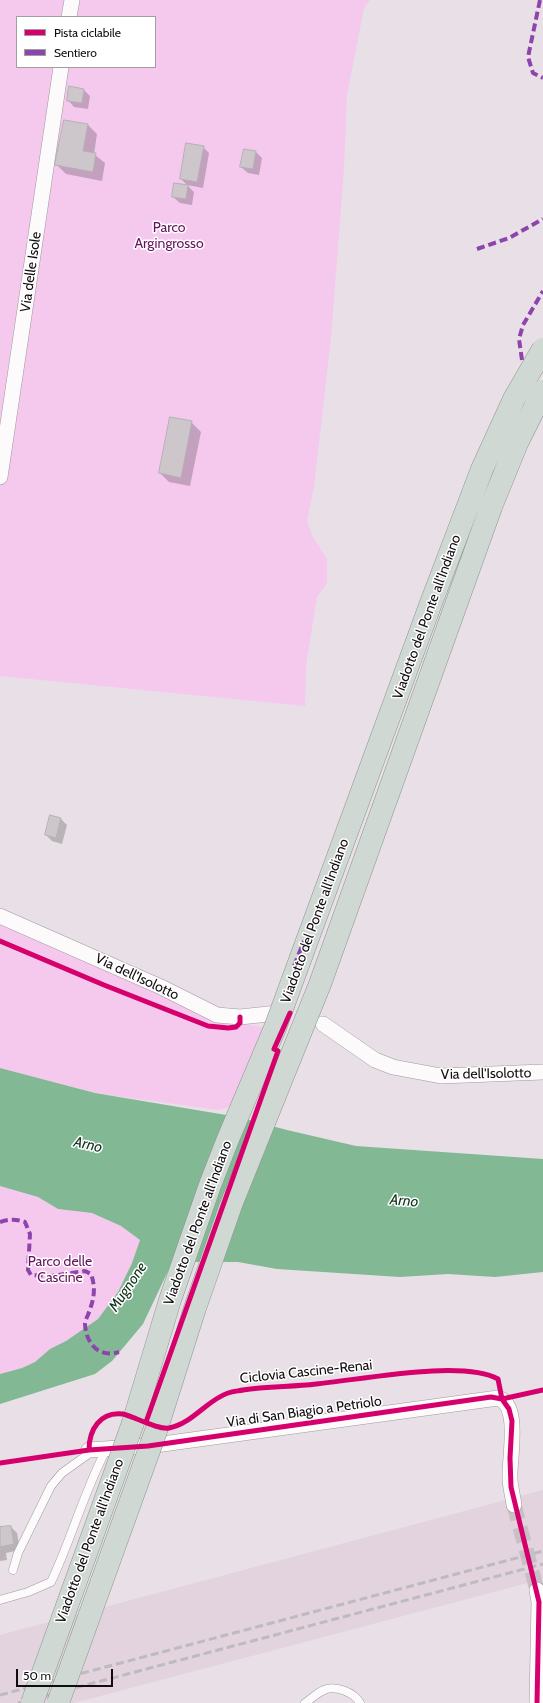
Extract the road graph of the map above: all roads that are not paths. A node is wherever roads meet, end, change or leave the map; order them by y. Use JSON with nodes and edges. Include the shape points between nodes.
{"nodes":[{"id":1,"x":72,"y":0,"type":"edge"},
{"id":2,"x":70,"y":16,"type":"edge"},
{"id":3,"x":61,"y":68,"type":"edge"},
{"id":4,"x":543,"y":349,"type":"edge"},
{"id":5,"x":543,"y":391,"type":"edge"},
{"id":6,"x":0,"y":477,"type":"edge"},
{"id":7,"x":0,"y":916,"type":"edge"},
{"id":8,"x":278,"y":1012,"type":"dead end"},
{"id":9,"x":323,"y":1024,"type":"dead end"},
{"id":10,"x":543,"y":1072,"type":"edge"},
{"id":11,"x":97,"y":1449,"type":"junction"},
{"id":12,"x":514,"y":1505,"type":"tunnel mouth"},
{"id":13,"x":13,"y":1570,"type":"dead end"},
{"id":14,"x":537,"y":1590,"type":"tunnel mouth"},
{"id":15,"x":0,"y":1600,"type":"edge"},
{"id":16,"x":540,"y":1682,"type":"edge"},
{"id":17,"x":32,"y":1703,"type":"edge"},
{"id":18,"x":58,"y":1703,"type":"edge"},
{"id":19,"x":305,"y":1703,"type":"edge"},
{"id":20,"x":360,"y":1703,"type":"edge"},
{"id":21,"x":537,"y":1703,"type":"edge"}],
"edges":[{"from":1,"to":2,"type":"street"},
{"from":3,"to":6,"type":"street","name":"Via delle Isole"},
{"from":4,"to":17,"type":"highway","name":"Viadotto del Ponte all'Indiano","bridge":true,"via":[[514,399],[482,469],[275,1028],[210,1185],[170,1300],[133,1423]]},
{"from":5,"to":18,"type":"highway","name":"Viadotto del Ponte all'Indiano","bridge":true,"via":[[517,443],[491,507],[320,984],[231,1205],[156,1431]]},
{"from":7,"to":8,"type":"street","name":"Via dell'Isolotto","via":[[154,984],[217,1015],[240,1017]]},
{"from":9,"to":10,"type":"street","name":"Via dell'Isolotto","via":[[375,1060],[393,1067],[441,1076]]},
{"from":11,"to":12,"type":"street","name":"Via di San Biagio a Petriolo","via":[[156,1445],[498,1398],[506,1404],[512,1416],[510,1479]]},
{"from":11,"to":13,"type":"lane","via":[[62,1473],[51,1486],[18,1553]]},
{"from":11,"to":15,"type":"lane","via":[[94,1474],[51,1582]]},
{"from":14,"to":16,"type":"street"},
{"from":16,"to":21,"type":"street"},
{"from":19,"to":20,"type":"lane","via":[[325,1690],[346,1690]]}]}
